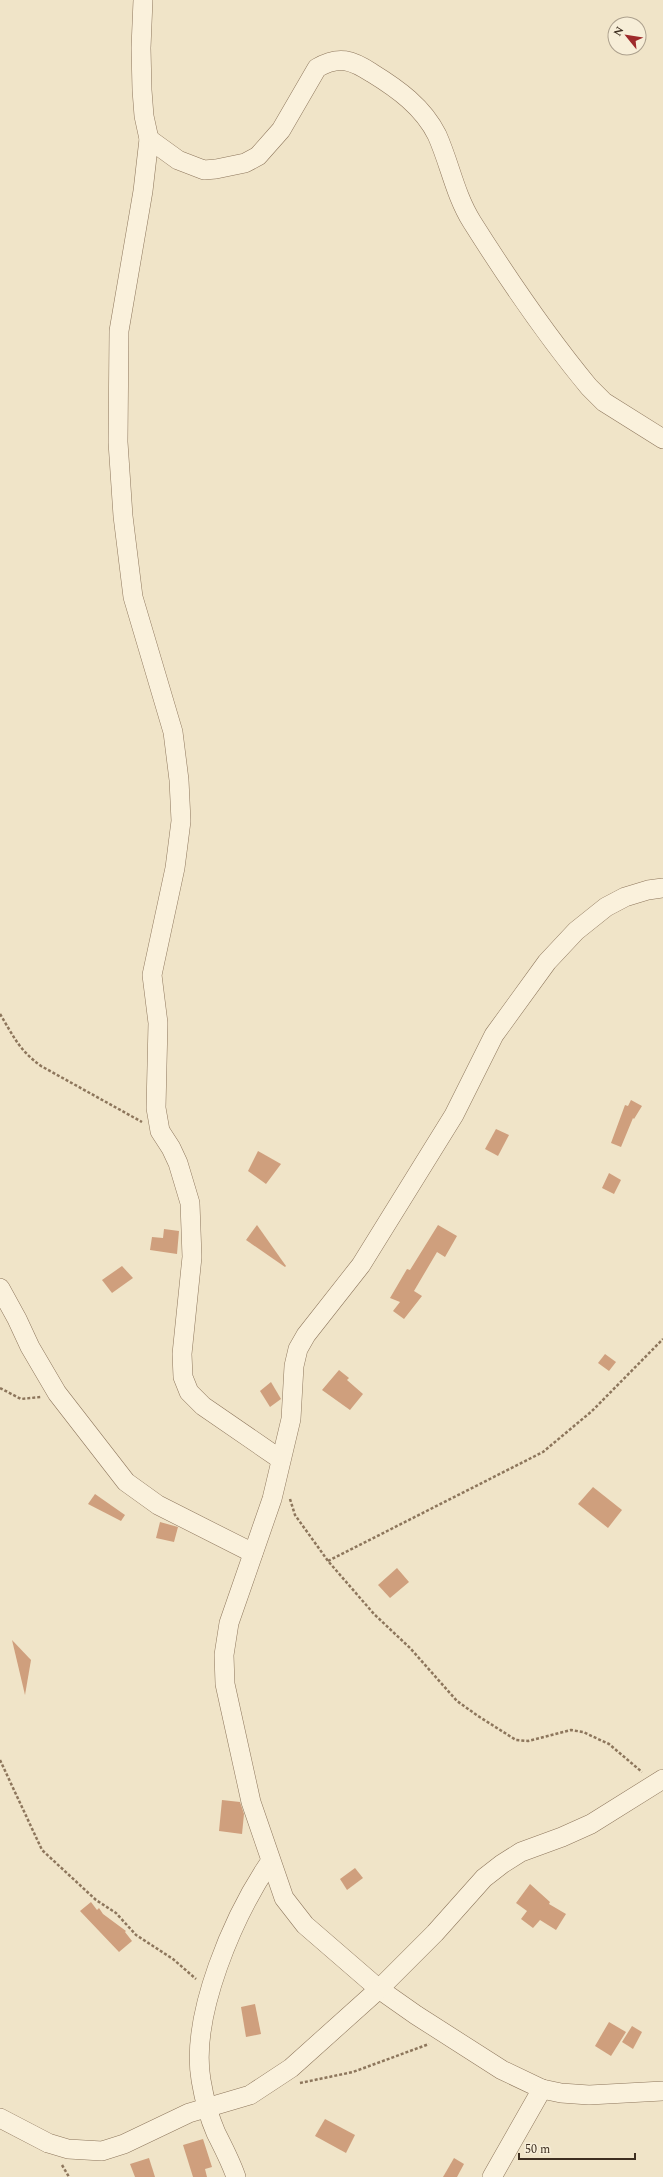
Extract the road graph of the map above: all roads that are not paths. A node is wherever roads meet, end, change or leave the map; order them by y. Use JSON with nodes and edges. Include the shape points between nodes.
{"nodes":[{"id":1,"x":143,"y":0,"type":"edge"},
{"id":2,"x":149,"y":139,"type":"junction"},
{"id":3,"x":663,"y":438,"type":"edge"},
{"id":4,"x":663,"y":888,"type":"edge"},
{"id":5,"x":0,"y":1288,"type":"edge"},
{"id":6,"x":280,"y":1459,"type":"junction"},
{"id":7,"x":253,"y":1553,"type":"junction"},
{"id":8,"x":659,"y":1782,"type":"edge"},
{"id":9,"x":270,"y":1862,"type":"junction"},
{"id":10,"x":379,"y":1989,"type":"junction"},
{"id":11,"x":542,"y":2089,"type":"junction"},
{"id":12,"x":663,"y":2091,"type":"edge"},
{"id":13,"x":207,"y":2107,"type":"junction"},
{"id":14,"x":0,"y":2118,"type":"edge"},
{"id":15,"x":236,"y":2177,"type":"edge"},
{"id":16,"x":492,"y":2177,"type":"edge"}],
"edges":[{"from":1,"to":2,"type":"street","via":[[142,90]]},
{"from":2,"to":3,"type":"street","via":[[178,160],[204,170],[245,163],[258,156],[282,130],[317,68],[340,59],[366,69],[393,86],[423,114],[436,135],[465,211],[509,280],[570,365],[604,402]]},
{"from":2,"to":6,"type":"street","via":[[143,191],[119,331],[118,442],[123,516],[133,597],[173,732],[181,821],[175,868],[152,975],[158,1024],[156,1108],[160,1131],[171,1148],[190,1203],[192,1257],[182,1354],[183,1377],[189,1392],[203,1406]]},
{"from":4,"to":6,"type":"street","via":[[625,897],[606,907],[576,931],[547,962],[498,1029],[454,1115],[408,1190],[361,1265],[298,1349],[294,1366],[291,1419]]},
{"from":5,"to":7,"type":"street","via":[[57,1393],[126,1482],[141,1495]]},
{"from":6,"to":7,"type":"street","via":[[272,1499]]},
{"from":7,"to":9,"type":"street","via":[[225,1639],[225,1684],[251,1802]]},
{"from":8,"to":10,"type":"street","via":[[591,1824],[562,1838],[521,1852],[502,1864],[484,1878],[435,1933]]},
{"from":9,"to":10,"type":"street","via":[[284,1898],[305,1925]]},
{"from":9,"to":13,"type":"street","via":[[241,1910],[213,1983],[199,2051],[201,2080]]},
{"from":10,"to":11,"type":"street","via":[[502,2070]]},
{"from":10,"to":13,"type":"street","via":[[291,2068],[269,2084],[250,2095]]},
{"from":11,"to":12,"type":"street","via":[[589,2095]]},
{"from":11,"to":16,"type":"street"},
{"from":13,"to":14,"type":"street","via":[[124,2144],[102,2151],[68,2149],[48,2143]]},
{"from":13,"to":15,"type":"street"}]}
